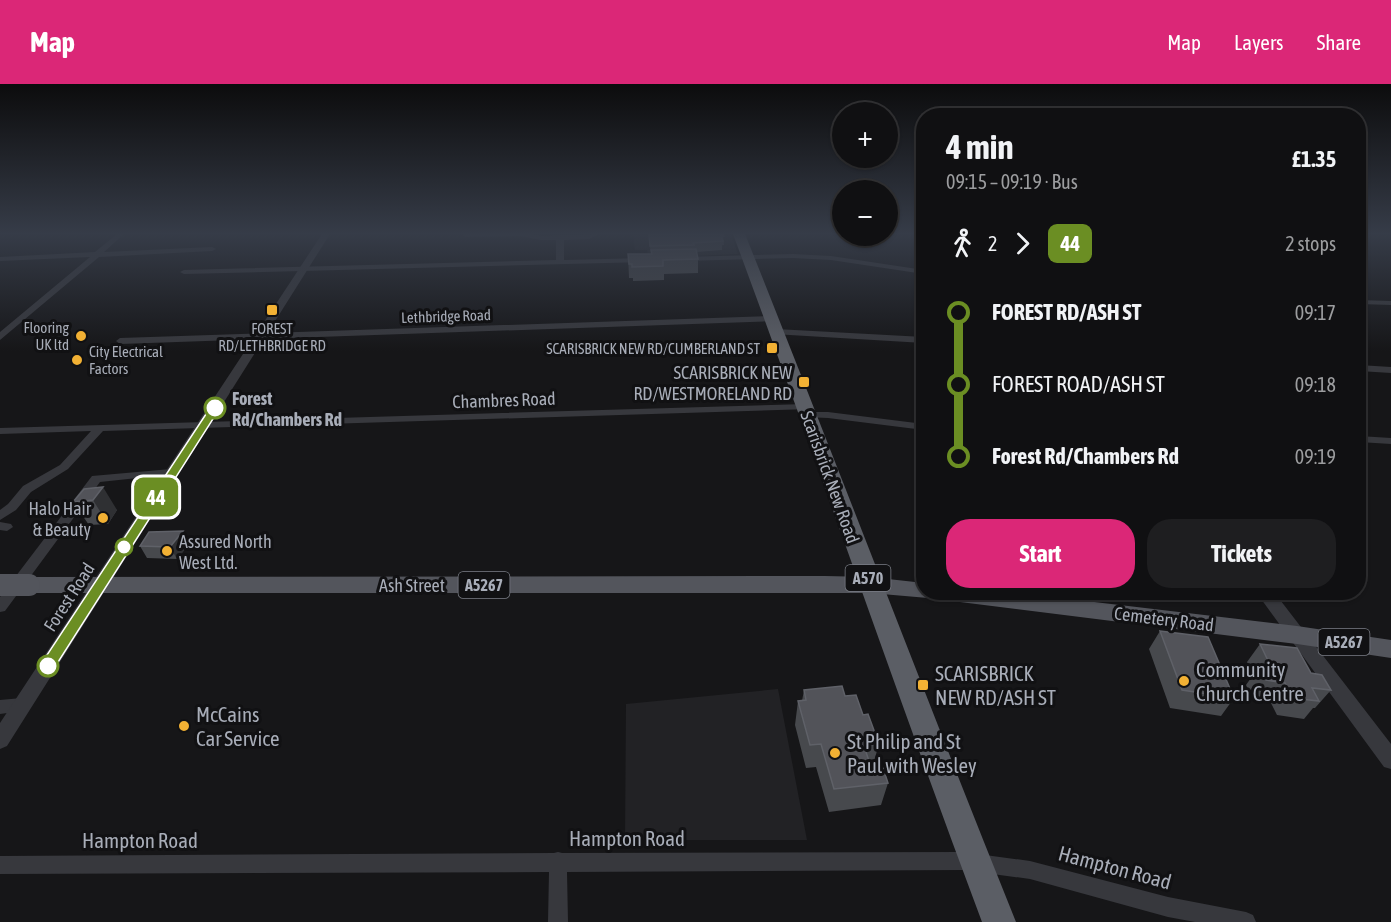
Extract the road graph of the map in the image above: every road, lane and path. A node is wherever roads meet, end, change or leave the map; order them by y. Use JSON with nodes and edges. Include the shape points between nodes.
{"nodes":[{"id":1,"x":75,"y":273,"type":"edge"},
{"id":2,"x":301,"y":273,"type":"edge"},
{"id":3,"x":753,"y":273,"type":"edge"},
{"id":4,"x":1366,"y":302,"type":"edge"},
{"id":5,"x":1391,"y":303,"type":"edge"},
{"id":6,"x":16,"y":322,"type":"junction"},
{"id":7,"x":0,"y":323,"type":"edge"},
{"id":8,"x":774,"y":326,"type":"junction"},
{"id":9,"x":261,"y":336,"type":"junction"},
{"id":10,"x":0,"y":337,"type":"edge"},
{"id":11,"x":916,"y":339,"type":"edge"},
{"id":12,"x":120,"y":341,"type":"dead end"},
{"id":13,"x":1366,"y":368,"type":"edge"},
{"id":14,"x":1391,"y":370,"type":"edge"},
{"id":15,"x":807,"y":411,"type":"junction"},
{"id":16,"x":204,"y":426,"type":"junction"},
{"id":17,"x":916,"y":426,"type":"edge"},
{"id":18,"x":100,"y":428,"type":"junction"},
{"id":19,"x":0,"y":431,"type":"edge"},
{"id":20,"x":1366,"y":439,"type":"edge"},
{"id":21,"x":1391,"y":441,"type":"edge"},
{"id":22,"x":171,"y":472,"type":"junction"},
{"id":23,"x":2,"y":523,"type":"edge"},
{"id":24,"x":0,"y":585,"type":"edge"},
{"id":25,"x":870,"y":585,"type":"junction"},
{"id":26,"x":99,"y":586,"type":"junction"},
{"id":27,"x":916,"y":590,"type":"edge"},
{"id":28,"x":1003,"y":600,"type":"edge"},
{"id":29,"x":1270,"y":600,"type":"edge"},
{"id":30,"x":0,"y":607,"type":"edge"},
{"id":31,"x":1297,"y":635,"type":"junction"},
{"id":32,"x":1391,"y":649,"type":"edge"},
{"id":33,"x":22,"y":705,"type":"junction"},
{"id":34,"x":0,"y":707,"type":"edge"},
{"id":35,"x":0,"y":740,"type":"edge"},
{"id":36,"x":1391,"y":760,"type":"edge"},
{"id":37,"x":558,"y":861,"type":"junction"},
{"id":38,"x":977,"y":863,"type":"junction"},
{"id":39,"x":0,"y":864,"type":"edge"},
{"id":40,"x":558,"y":922,"type":"edge"},
{"id":41,"x":999,"y":922,"type":"edge"},
{"id":42,"x":1246,"y":922,"type":"edge"}],
"edges":[{"from":1,"to":6,"type":"street"},
{"from":2,"to":9,"type":"street","name":"Forest Road"},
{"from":3,"to":8,"type":"highway","name":"Scarisbrick New Road","number":"A570"},
{"from":4,"to":5,"type":"street"},
{"from":6,"to":7,"type":"street"},
{"from":6,"to":10,"type":"street"},
{"from":8,"to":9,"type":"street","name":"Lethbridge Road"},
{"from":8,"to":11,"type":"street","name":"Lethbridge Road"},
{"from":8,"to":15,"type":"highway","name":"Scarisbrick New Road","number":"A570"},
{"from":9,"to":12,"type":"street","name":"Lethbridge Road"},
{"from":9,"to":16,"type":"street","name":"Forest Road"},
{"from":13,"to":14,"type":"street"},
{"from":15,"to":16,"type":"street","name":"Chambres Road"},
{"from":15,"to":17,"type":"street","name":"Chambres Road"},
{"from":15,"to":25,"type":"highway","name":"Scarisbrick New Road","number":"A570"},
{"from":16,"to":18,"type":"street","name":"Chambres Road"},
{"from":16,"to":22,"type":"street","name":"Forest Road"},
{"from":18,"to":19,"type":"street","name":"Chambres Road"},
{"from":18,"to":23,"type":"street","via":[[64,467],[27,489]]},
{"from":20,"to":21,"type":"street"},
{"from":22,"to":26,"type":"street","name":"Forest Road"},
{"from":22,"to":30,"type":"street","via":[[96,479]]},
{"from":24,"to":26,"type":"main road","number":"A5267","bridge":true},
{"from":25,"to":26,"type":"main road","name":"Ash Street","number":"A5267"},
{"from":25,"to":27,"type":"main road","number":"A5267"},
{"from":25,"to":38,"type":"highway","name":"Scarisbrick New Road","number":"A570"},
{"from":26,"to":33,"type":"street","name":"Forest Road"},
{"from":28,"to":31,"type":"main road","name":"Cemetery Road","number":"A5267"},
{"from":29,"to":31,"type":"street"},
{"from":31,"to":32,"type":"main road","name":"Cemetery Road","number":"A5267"},
{"from":31,"to":36,"type":"street"},
{"from":33,"to":34,"type":"street"},
{"from":33,"to":35,"type":"street","name":"Forest Road"},
{"from":37,"to":38,"type":"street","name":"Hampton Road"},
{"from":37,"to":39,"type":"street","name":"Hampton Road"},
{"from":37,"to":40,"type":"street"},
{"from":38,"to":41,"type":"highway","name":"Scarisbrick New Road","number":"A570"},
{"from":38,"to":42,"type":"street","name":"Hampton Road","via":[[1030,870],[1168,907]]}]}
